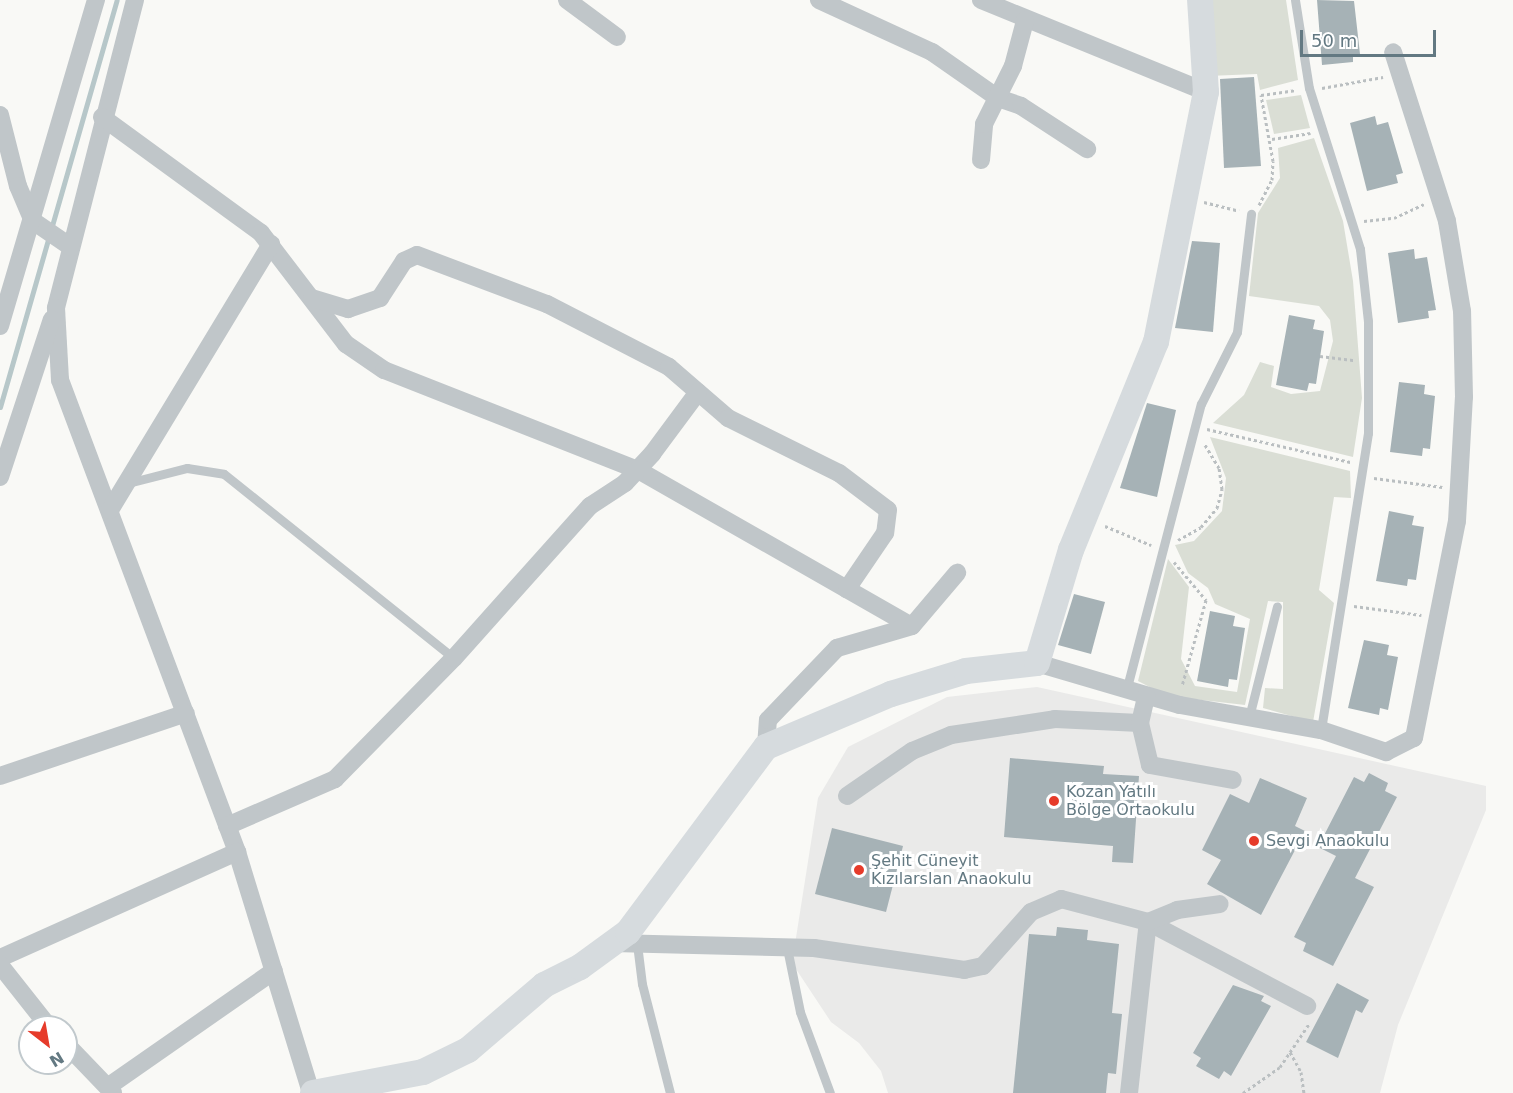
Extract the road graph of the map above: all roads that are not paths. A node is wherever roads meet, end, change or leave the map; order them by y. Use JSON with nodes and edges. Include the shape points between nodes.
{"nodes":[{"id":1,"x":96,"y":0,"type":"edge"},
{"id":2,"x":135,"y":0,"type":"edge"},
{"id":3,"x":567,"y":0,"type":"edge"},
{"id":4,"x":819,"y":0,"type":"edge"},
{"id":5,"x":981,"y":0,"type":"edge"},
{"id":6,"x":1200,"y":0,"type":"edge"},
{"id":7,"x":1295,"y":0,"type":"edge"},
{"id":8,"x":1025,"y":21,"type":"junction"},
{"id":9,"x":617,"y":37,"type":"dead end"},
{"id":10,"x":1393,"y":52,"type":"dead end"},
{"id":11,"x":1206,"y":92,"type":"junction"},
{"id":12,"x":998,"y":98,"type":"junction"},
{"id":13,"x":0,"y":115,"type":"edge"},
{"id":14,"x":102,"y":117,"type":"junction"},
{"id":15,"x":1087,"y":149,"type":"dead end"},
{"id":16,"x":981,"y":160,"type":"dead end"},
{"id":17,"x":1251,"y":214,"type":"road end"},
{"id":18,"x":33,"y":221,"type":"junction"},
{"id":19,"x":271,"y":244,"type":"junction"},
{"id":20,"x":71,"y":247,"type":"junction"},
{"id":21,"x":312,"y":298,"type":"junction"},
{"id":22,"x":56,"y":308,"type":"junction"},
{"id":23,"x":1,"y":322,"type":"edge"},
{"id":24,"x":698,"y":392,"type":"junction"},
{"id":25,"x":638,"y":470,"type":"junction"},
{"id":26,"x":0,"y":477,"type":"edge"},
{"id":27,"x":125,"y":484,"type":"junction"},
{"id":28,"x":110,"y":510,"type":"junction"},
{"id":29,"x":957,"y":573,"type":"dead end"},
{"id":30,"x":847,"y":589,"type":"junction"},
{"id":31,"x":1277,"y":606,"type":"dead end"},
{"id":32,"x":912,"y":626,"type":"junction"},
{"id":33,"x":454,"y":658,"type":"junction"},
{"id":34,"x":1037,"y":663,"type":"junction"},
{"id":35,"x":1126,"y":691,"type":"junction"},
{"id":36,"x":1146,"y":696,"type":"junction"},
{"id":37,"x":186,"y":713,"type":"junction"},
{"id":38,"x":1249,"y":717,"type":"junction"},
{"id":39,"x":1140,"y":723,"type":"junction"},
{"id":40,"x":1321,"y":730,"type":"junction"},
{"id":41,"x":766,"y":747,"type":"junction"},
{"id":42,"x":0,"y":776,"type":"edge"},
{"id":43,"x":1233,"y":780,"type":"dead end"},
{"id":44,"x":847,"y":796,"type":"dead end"},
{"id":45,"x":227,"y":826,"type":"junction"},
{"id":46,"x":237,"y":852,"type":"junction"},
{"id":47,"x":1220,"y":904,"type":"dead end"},
{"id":48,"x":1148,"y":922,"type":"junction"},
{"id":49,"x":625,"y":943,"type":"junction"},
{"id":50,"x":787,"y":948,"type":"junction"},
{"id":51,"x":0,"y":958,"type":"edge"},
{"id":52,"x":0,"y":965,"type":"edge"},
{"id":53,"x":274,"y":971,"type":"junction"},
{"id":54,"x":1307,"y":1006,"type":"road end"},
{"id":55,"x":40,"y":1015,"type":"edge"},
{"id":56,"x":78,"y":1056,"type":"edge"},
{"id":57,"x":111,"y":1089,"type":"edge"},
{"id":58,"x":312,"y":1093,"type":"edge"},
{"id":59,"x":670,"y":1093,"type":"edge"},
{"id":60,"x":830,"y":1093,"type":"edge"},
{"id":61,"x":1129,"y":1093,"type":"edge"}],
"edges":[{"from":1,"to":18,"type":"street"},
{"from":2,"to":14,"type":"street"},
{"from":3,"to":9,"type":"street"},
{"from":4,"to":12,"type":"street","via":[[932,52]]},
{"from":5,"to":8,"type":"street"},
{"from":6,"to":11,"type":"street"},
{"from":7,"to":40,"type":"lane","via":[[1309,88],[1360,249],[1369,362],[1363,466]]},
{"from":8,"to":11,"type":"street"},
{"from":8,"to":12,"type":"street"},
{"from":10,"to":40,"type":"street","via":[[1439,197],[1462,311],[1459,489],[1414,738],[1386,752]]},
{"from":11,"to":34,"type":"street","via":[[1156,342],[1071,550]]},
{"from":12,"to":15,"type":"street","via":[[1021,106]]},
{"from":12,"to":16,"type":"street","via":[[984,124]]},
{"from":13,"to":18,"type":"street","via":[[18,186]]},
{"from":14,"to":19,"type":"street"},
{"from":14,"to":20,"type":"street"},
{"from":17,"to":35,"type":"lane","via":[[1237,332],[1195,426]]},
{"from":18,"to":20,"type":"street"},
{"from":18,"to":23,"type":"street"},
{"from":19,"to":21,"type":"street"},
{"from":19,"to":27,"type":"street"},
{"from":20,"to":22,"type":"street"},
{"from":21,"to":24,"type":"street","via":[[348,309],[380,298],[404,261],[417,255],[547,304],[669,367]]},
{"from":21,"to":25,"type":"street","via":[[346,344],[384,370]]},
{"from":22,"to":26,"type":"street"},
{"from":22,"to":28,"type":"street","via":[[60,380]]},
{"from":24,"to":25,"type":"street"},
{"from":24,"to":30,"type":"street","via":[[728,418],[839,472],[888,510],[885,533]]},
{"from":25,"to":30,"type":"street"},
{"from":25,"to":33,"type":"street","via":[[590,506]]},
{"from":27,"to":28,"type":"street"},
{"from":27,"to":33,"type":"lane","via":[[187,468],[224,474]]},
{"from":28,"to":37,"type":"street"},
{"from":29,"to":32,"type":"street"},
{"from":30,"to":32,"type":"street"},
{"from":31,"to":38,"type":"lane"},
{"from":32,"to":41,"type":"street","via":[[837,648],[768,720]]},
{"from":33,"to":45,"type":"street","via":[[335,778]]},
{"from":34,"to":35,"type":"street"},
{"from":34,"to":41,"type":"street","via":[[966,670],[813,722]]},
{"from":35,"to":36,"type":"street"},
{"from":36,"to":38,"type":"street"},
{"from":36,"to":39,"type":"street"},
{"from":37,"to":42,"type":"street"},
{"from":37,"to":45,"type":"street"},
{"from":38,"to":40,"type":"street"},
{"from":39,"to":43,"type":"street","via":[[1150,765]]},
{"from":39,"to":44,"type":"street","via":[[1055,719],[951,735],[912,751]]},
{"from":41,"to":49,"type":"street","via":[[628,932]]},
{"from":45,"to":46,"type":"street"},
{"from":46,"to":51,"type":"street"},
{"from":46,"to":53,"type":"street"},
{"from":47,"to":48,"type":"street","via":[[1177,910]]},
{"from":48,"to":50,"type":"street","via":[[1062,899],[1031,912],[983,966],[964,970]]},
{"from":48,"to":54,"type":"street"},
{"from":48,"to":61,"type":"street"},
{"from":49,"to":50,"type":"street"},
{"from":49,"to":58,"type":"street","via":[[544,985],[468,1050],[423,1072]]},
{"from":49,"to":59,"type":"lane","via":[[642,984]]},
{"from":50,"to":60,"type":"lane","via":[[800,1012]]},
{"from":52,"to":55,"type":"street"},
{"from":53,"to":57,"type":"street"},
{"from":53,"to":58,"type":"street"},
{"from":56,"to":57,"type":"street"}]}
